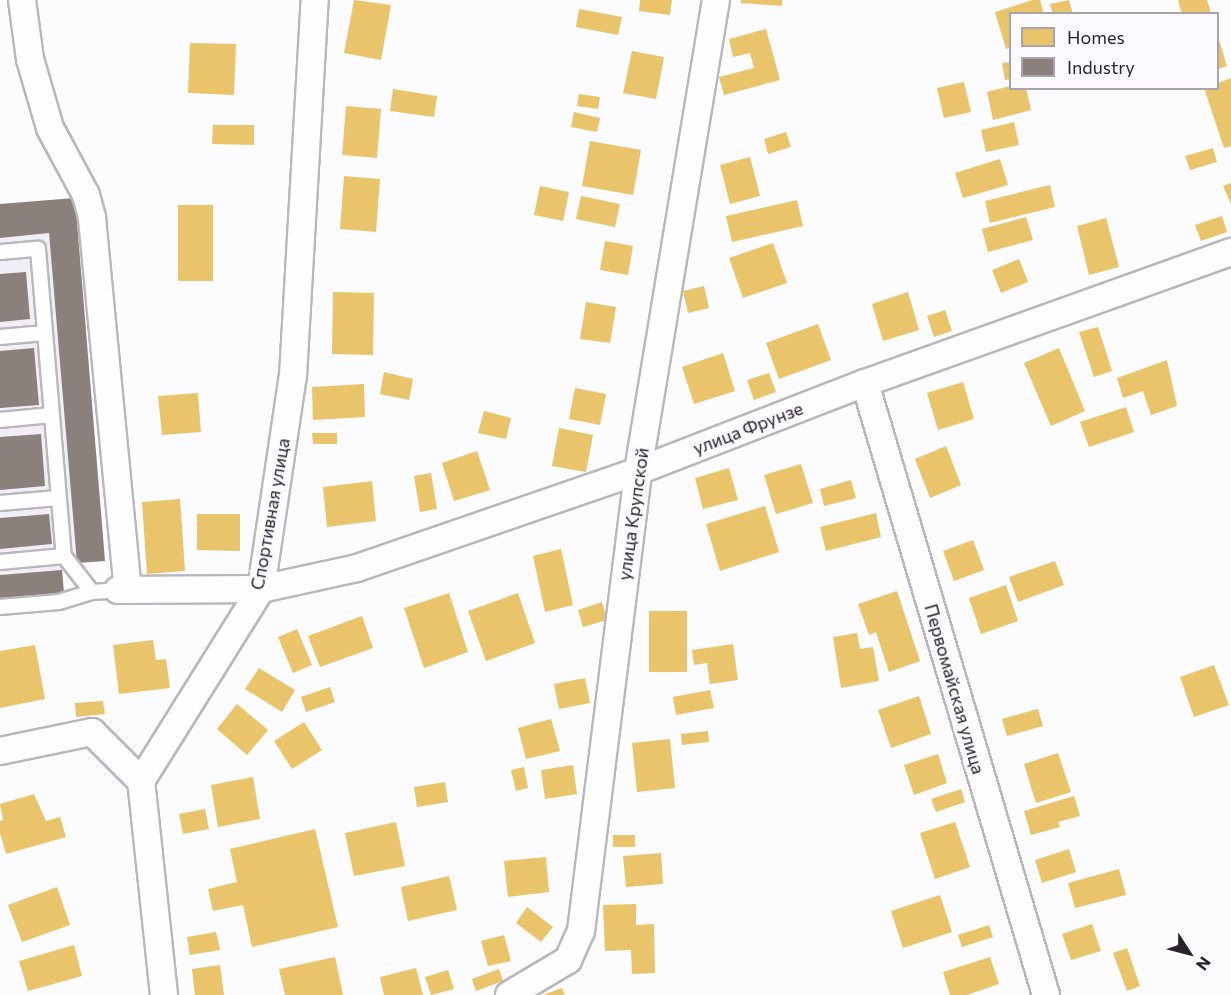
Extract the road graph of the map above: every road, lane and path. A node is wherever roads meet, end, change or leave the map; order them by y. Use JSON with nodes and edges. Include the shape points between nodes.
{"nodes":[{"id":1,"x":22,"y":0,"type":"edge"},
{"id":2,"x":315,"y":0,"type":"edge"},
{"id":3,"x":716,"y":0,"type":"edge"},
{"id":4,"x":0,"y":252,"type":"edge"},
{"id":5,"x":1231,"y":252,"type":"edge"},
{"id":6,"x":45,"y":333,"type":"junction"},
{"id":7,"x":0,"y":337,"type":"edge"},
{"id":8,"x":865,"y":383,"type":"junction"},
{"id":9,"x":52,"y":415,"type":"junction"},
{"id":10,"x":0,"y":420,"type":"edge"},
{"id":11,"x":638,"y":471,"type":"junction"},
{"id":12,"x":58,"y":498,"type":"junction"},
{"id":13,"x":0,"y":503,"type":"edge"},
{"id":14,"x":64,"y":556,"type":"junction"},
{"id":15,"x":0,"y":562,"type":"edge"},
{"id":16,"x":261,"y":589,"type":"junction"},
{"id":17,"x":123,"y":590,"type":"junction"},
{"id":18,"x":92,"y":592,"type":"junction"},
{"id":19,"x":0,"y":607,"type":"edge"},
{"id":20,"x":0,"y":751,"type":"edge"},
{"id":21,"x":141,"y":781,"type":"junction"},
{"id":22,"x":164,"y":995,"type":"edge"},
{"id":23,"x":509,"y":995,"type":"edge"},
{"id":24,"x":1046,"y":995,"type":"edge"}],
"edges":[{"from":1,"to":17,"type":"street","via":[[30,59],[50,128],[86,195],[92,218]]},
{"from":2,"to":16,"type":"street","name":"Спортивная улица","via":[[293,376]]},
{"from":3,"to":11,"type":"street","name":"улица Крупской"},
{"from":4,"to":6,"type":"lane","via":[[38,249]]},
{"from":5,"to":8,"type":"street","name":"улица Фрунзе"},
{"from":6,"to":7,"type":"lane"},
{"from":6,"to":9,"type":"lane"},
{"from":8,"to":11,"type":"street","name":"улица Фрунзе"},
{"from":8,"to":24,"type":"street","name":"Первомайская улица"},
{"from":9,"to":10,"type":"lane"},
{"from":9,"to":12,"type":"lane"},
{"from":11,"to":16,"type":"street","name":"улица Фрунзе","via":[[357,568]]},
{"from":11,"to":23,"type":"street","name":"улица Крупской","via":[[580,931],[568,960]]},
{"from":12,"to":13,"type":"lane"},
{"from":12,"to":14,"type":"lane"},
{"from":14,"to":15,"type":"lane"},
{"from":14,"to":18,"type":"lane"},
{"from":16,"to":17,"type":"street","name":"улица Фрунзе"},
{"from":16,"to":21,"type":"street","name":"Спортивная улица"},
{"from":17,"to":18,"type":"lane"},
{"from":18,"to":19,"type":"lane","via":[[60,602]]},
{"from":20,"to":21,"type":"street","via":[[92,732]]},
{"from":21,"to":22,"type":"street"}]}
